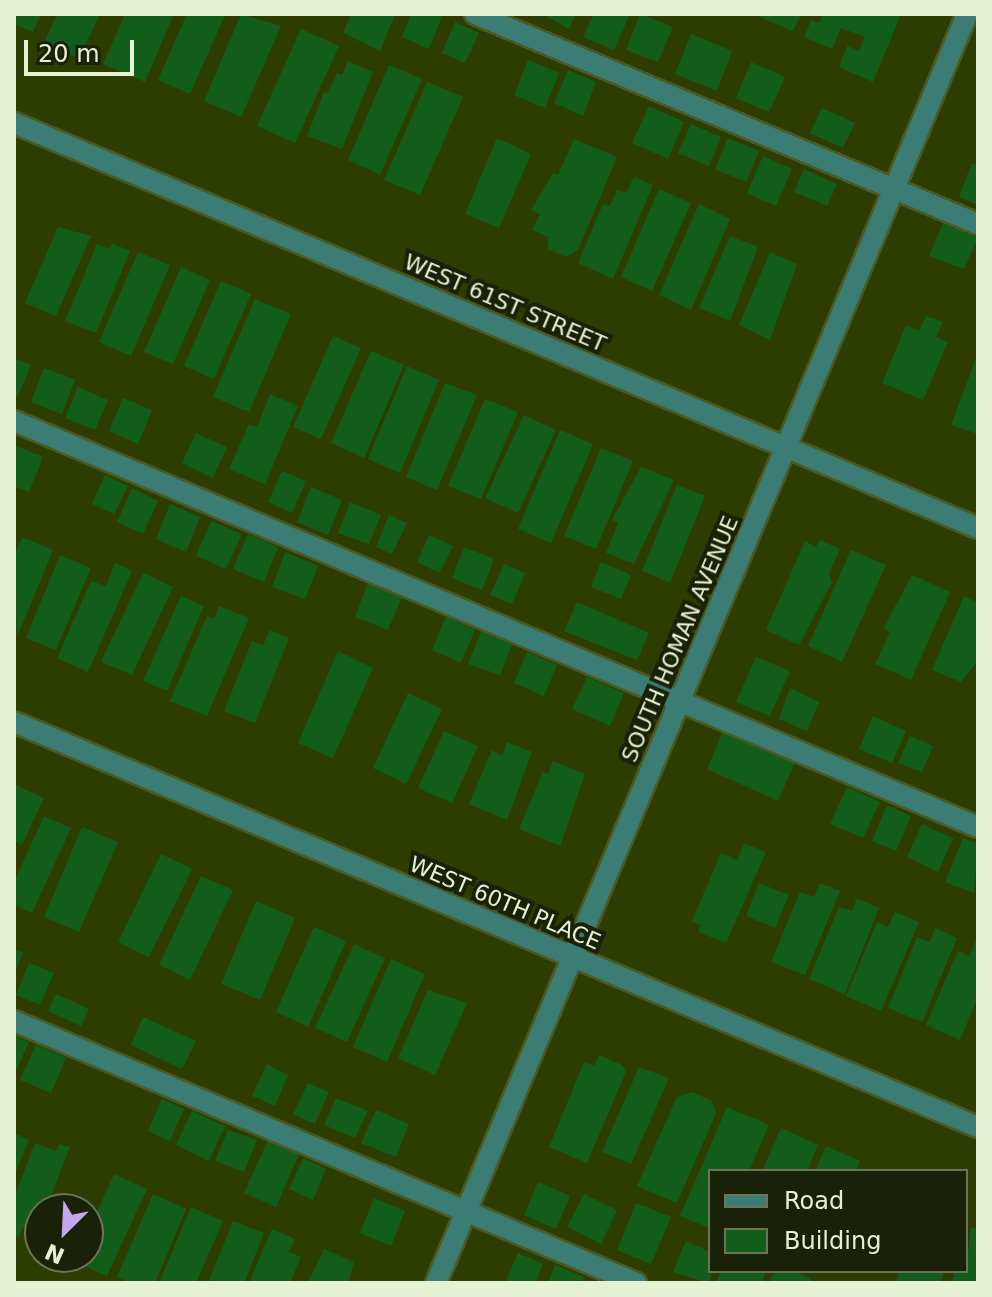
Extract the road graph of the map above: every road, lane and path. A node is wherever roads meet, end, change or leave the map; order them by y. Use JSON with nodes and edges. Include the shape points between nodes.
{"nodes":[{"id":1,"x":475,"y":14,"type":"edge"},
{"id":2,"x":967,"y":14,"type":"edge"},
{"id":3,"x":14,"y":123,"type":"edge"},
{"id":4,"x":894,"y":189,"type":"junction"},
{"id":5,"x":978,"y":224,"type":"edge"},
{"id":6,"x":14,"y":421,"type":"edge"},
{"id":7,"x":786,"y":447,"type":"junction"},
{"id":8,"x":978,"y":528,"type":"edge"},
{"id":9,"x":679,"y":702,"type":"junction"},
{"id":10,"x":14,"y":722,"type":"edge"},
{"id":11,"x":978,"y":827,"type":"edge"},
{"id":12,"x":573,"y":957,"type":"junction"},
{"id":13,"x":14,"y":1021,"type":"edge"},
{"id":14,"x":978,"y":1127,"type":"edge"},
{"id":15,"x":466,"y":1212,"type":"junction"},
{"id":16,"x":436,"y":1283,"type":"edge"},
{"id":17,"x":636,"y":1283,"type":"edge"}],
"edges":[{"from":1,"to":4,"type":"street"},
{"from":2,"to":4,"type":"street","name":"SOUTH HOMAN AVENUE"},
{"from":3,"to":7,"type":"street","name":"WEST 61ST STREET"},
{"from":4,"to":5,"type":"street"},
{"from":4,"to":7,"type":"street","name":"SOUTH HOMAN AVENUE"},
{"from":6,"to":9,"type":"street"},
{"from":7,"to":8,"type":"street","name":"WEST 61ST STREET"},
{"from":7,"to":9,"type":"street","name":"SOUTH HOMAN AVENUE"},
{"from":9,"to":11,"type":"street"},
{"from":9,"to":12,"type":"street","name":"SOUTH HOMAN AVENUE"},
{"from":10,"to":12,"type":"street","name":"WEST 60TH PLACE"},
{"from":12,"to":14,"type":"street","name":"WEST 60TH PLACE"},
{"from":12,"to":15,"type":"street","name":"SOUTH HOMAN AVENUE"},
{"from":13,"to":15,"type":"street"},
{"from":15,"to":16,"type":"street","name":"SOUTH HOMAN AVENUE"},
{"from":15,"to":17,"type":"street"}]}
